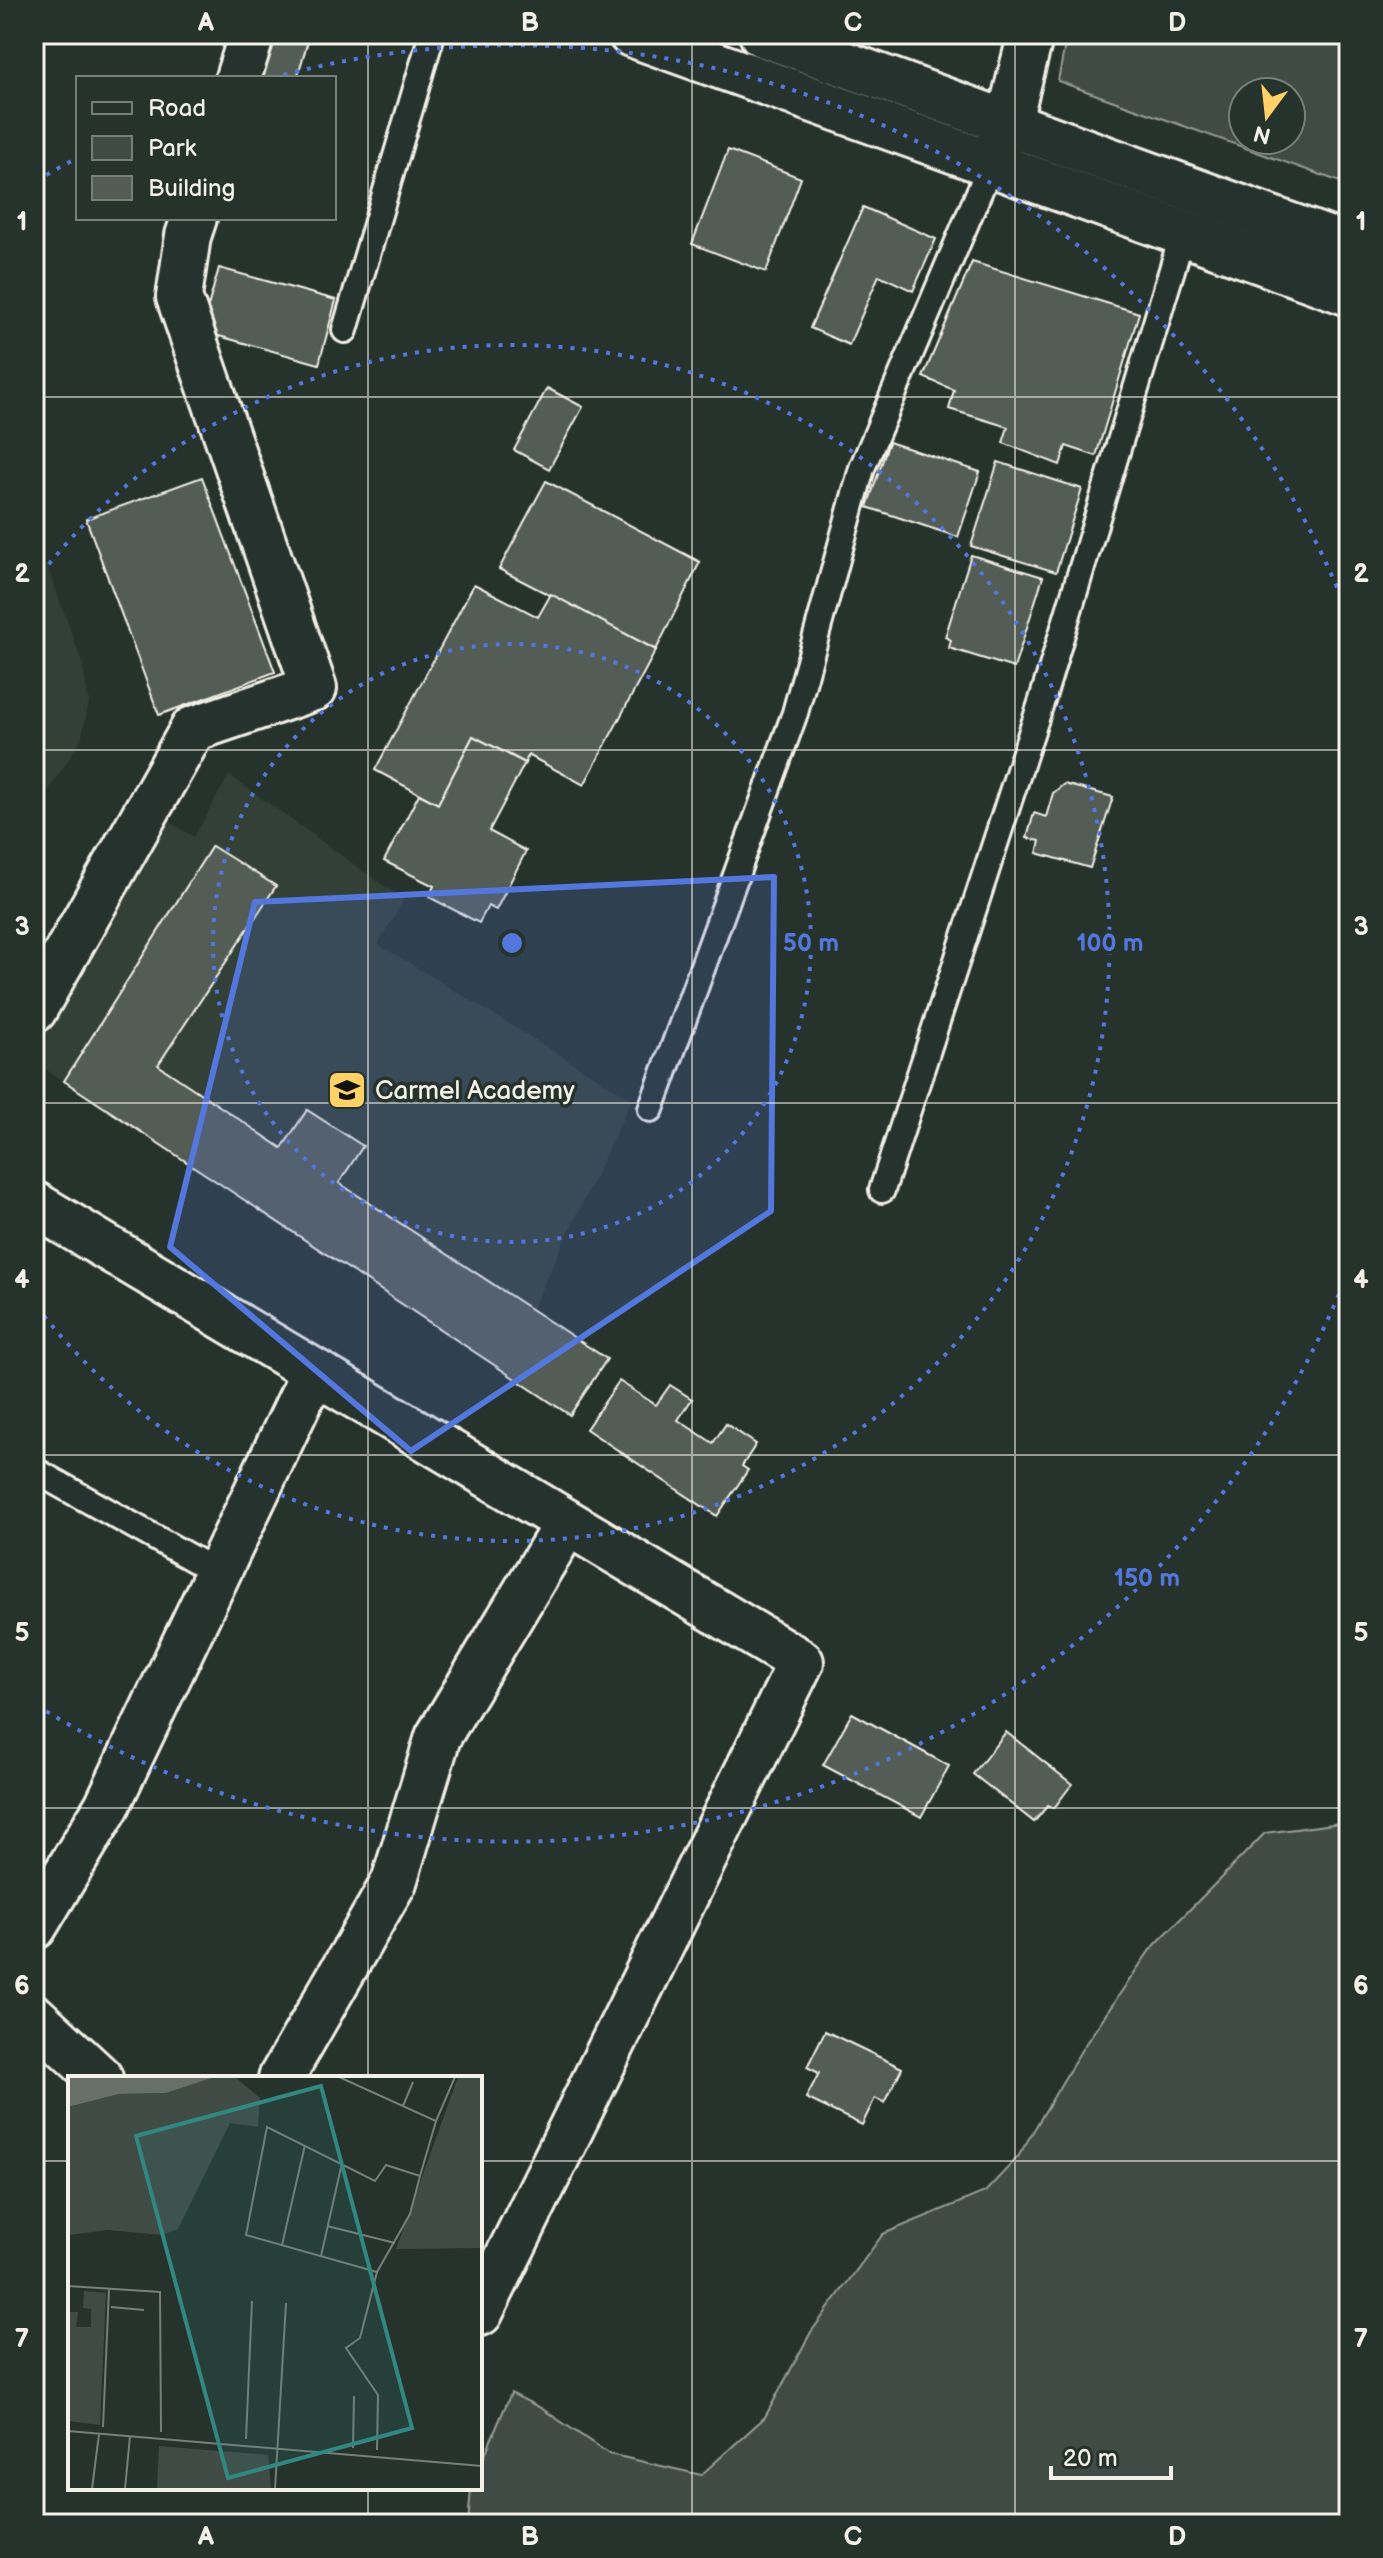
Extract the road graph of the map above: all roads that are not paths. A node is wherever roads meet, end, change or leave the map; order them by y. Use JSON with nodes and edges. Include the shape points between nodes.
{"nodes":[{"id":1,"x":252,"y":34,"type":"edge"},
{"id":2,"x":432,"y":34,"type":"edge"},
{"id":3,"x":631,"y":34,"type":"edge"},
{"id":4,"x":762,"y":34,"type":"edge"},
{"id":5,"x":1031,"y":34,"type":"edge"},
{"id":6,"x":239,"y":76,"type":"edge"},
{"id":7,"x":1008,"y":124,"type":"junction"},
{"id":8,"x":991,"y":164,"type":"junction"},
{"id":9,"x":193,"y":220,"type":"edge"},
{"id":10,"x":1183,"y":233,"type":"junction"},
{"id":11,"x":1349,"y":247,"type":"edge"},
{"id":12,"x":1349,"y":293,"type":"edge"},
{"id":13,"x":345,"y":330,"type":"dead end"},
{"id":14,"x":34,"y":1010,"type":"edge"},
{"id":15,"x":651,"y":1109,"type":"dead end"},
{"id":16,"x":882,"y":1190,"type":"dead end"},
{"id":17,"x":34,"y":1204,"type":"edge"},
{"id":18,"x":313,"y":1373,"type":"junction"},
{"id":19,"x":34,"y":1470,"type":"edge"},
{"id":20,"x":567,"y":1523,"type":"junction"},
{"id":21,"x":218,"y":1573,"type":"junction"},
{"id":22,"x":34,"y":1927,"type":"edge"},
{"id":23,"x":34,"y":2017,"type":"edge"},
{"id":24,"x":98,"y":2076,"type":"edge"},
{"id":25,"x":282,"y":2076,"type":"edge"},
{"id":26,"x":482,"y":2309,"type":"edge"}],
"edges":[{"from":1,"to":6,"type":"main road"},
{"from":2,"to":13,"type":"lane"},
{"from":3,"to":8,"type":"main road"},
{"from":4,"to":7,"type":"main road"},
{"from":5,"to":7,"type":"main road"},
{"from":7,"to":8,"type":"main road"},
{"from":7,"to":11,"type":"main road"},
{"from":8,"to":10,"type":"main road"},
{"from":8,"to":15,"type":"lane","via":[[862,468],[795,713]]},
{"from":9,"to":14,"type":"main road","via":[[179,297],[314,688],[193,729]]},
{"from":10,"to":12,"type":"main road"},
{"from":10,"to":16,"type":"lane","via":[[1042,700]]},
{"from":17,"to":18,"type":"main road"},
{"from":18,"to":20,"type":"main road"},
{"from":18,"to":21,"type":"main road"},
{"from":19,"to":21,"type":"lane"},
{"from":20,"to":25,"type":"main road","via":[[438,1737],[394,1882]]},
{"from":20,"to":26,"type":"main road","via":[[801,1662]]},
{"from":21,"to":22,"type":"main road","via":[[107,1806]]},
{"from":23,"to":24,"type":"main road"}]}
